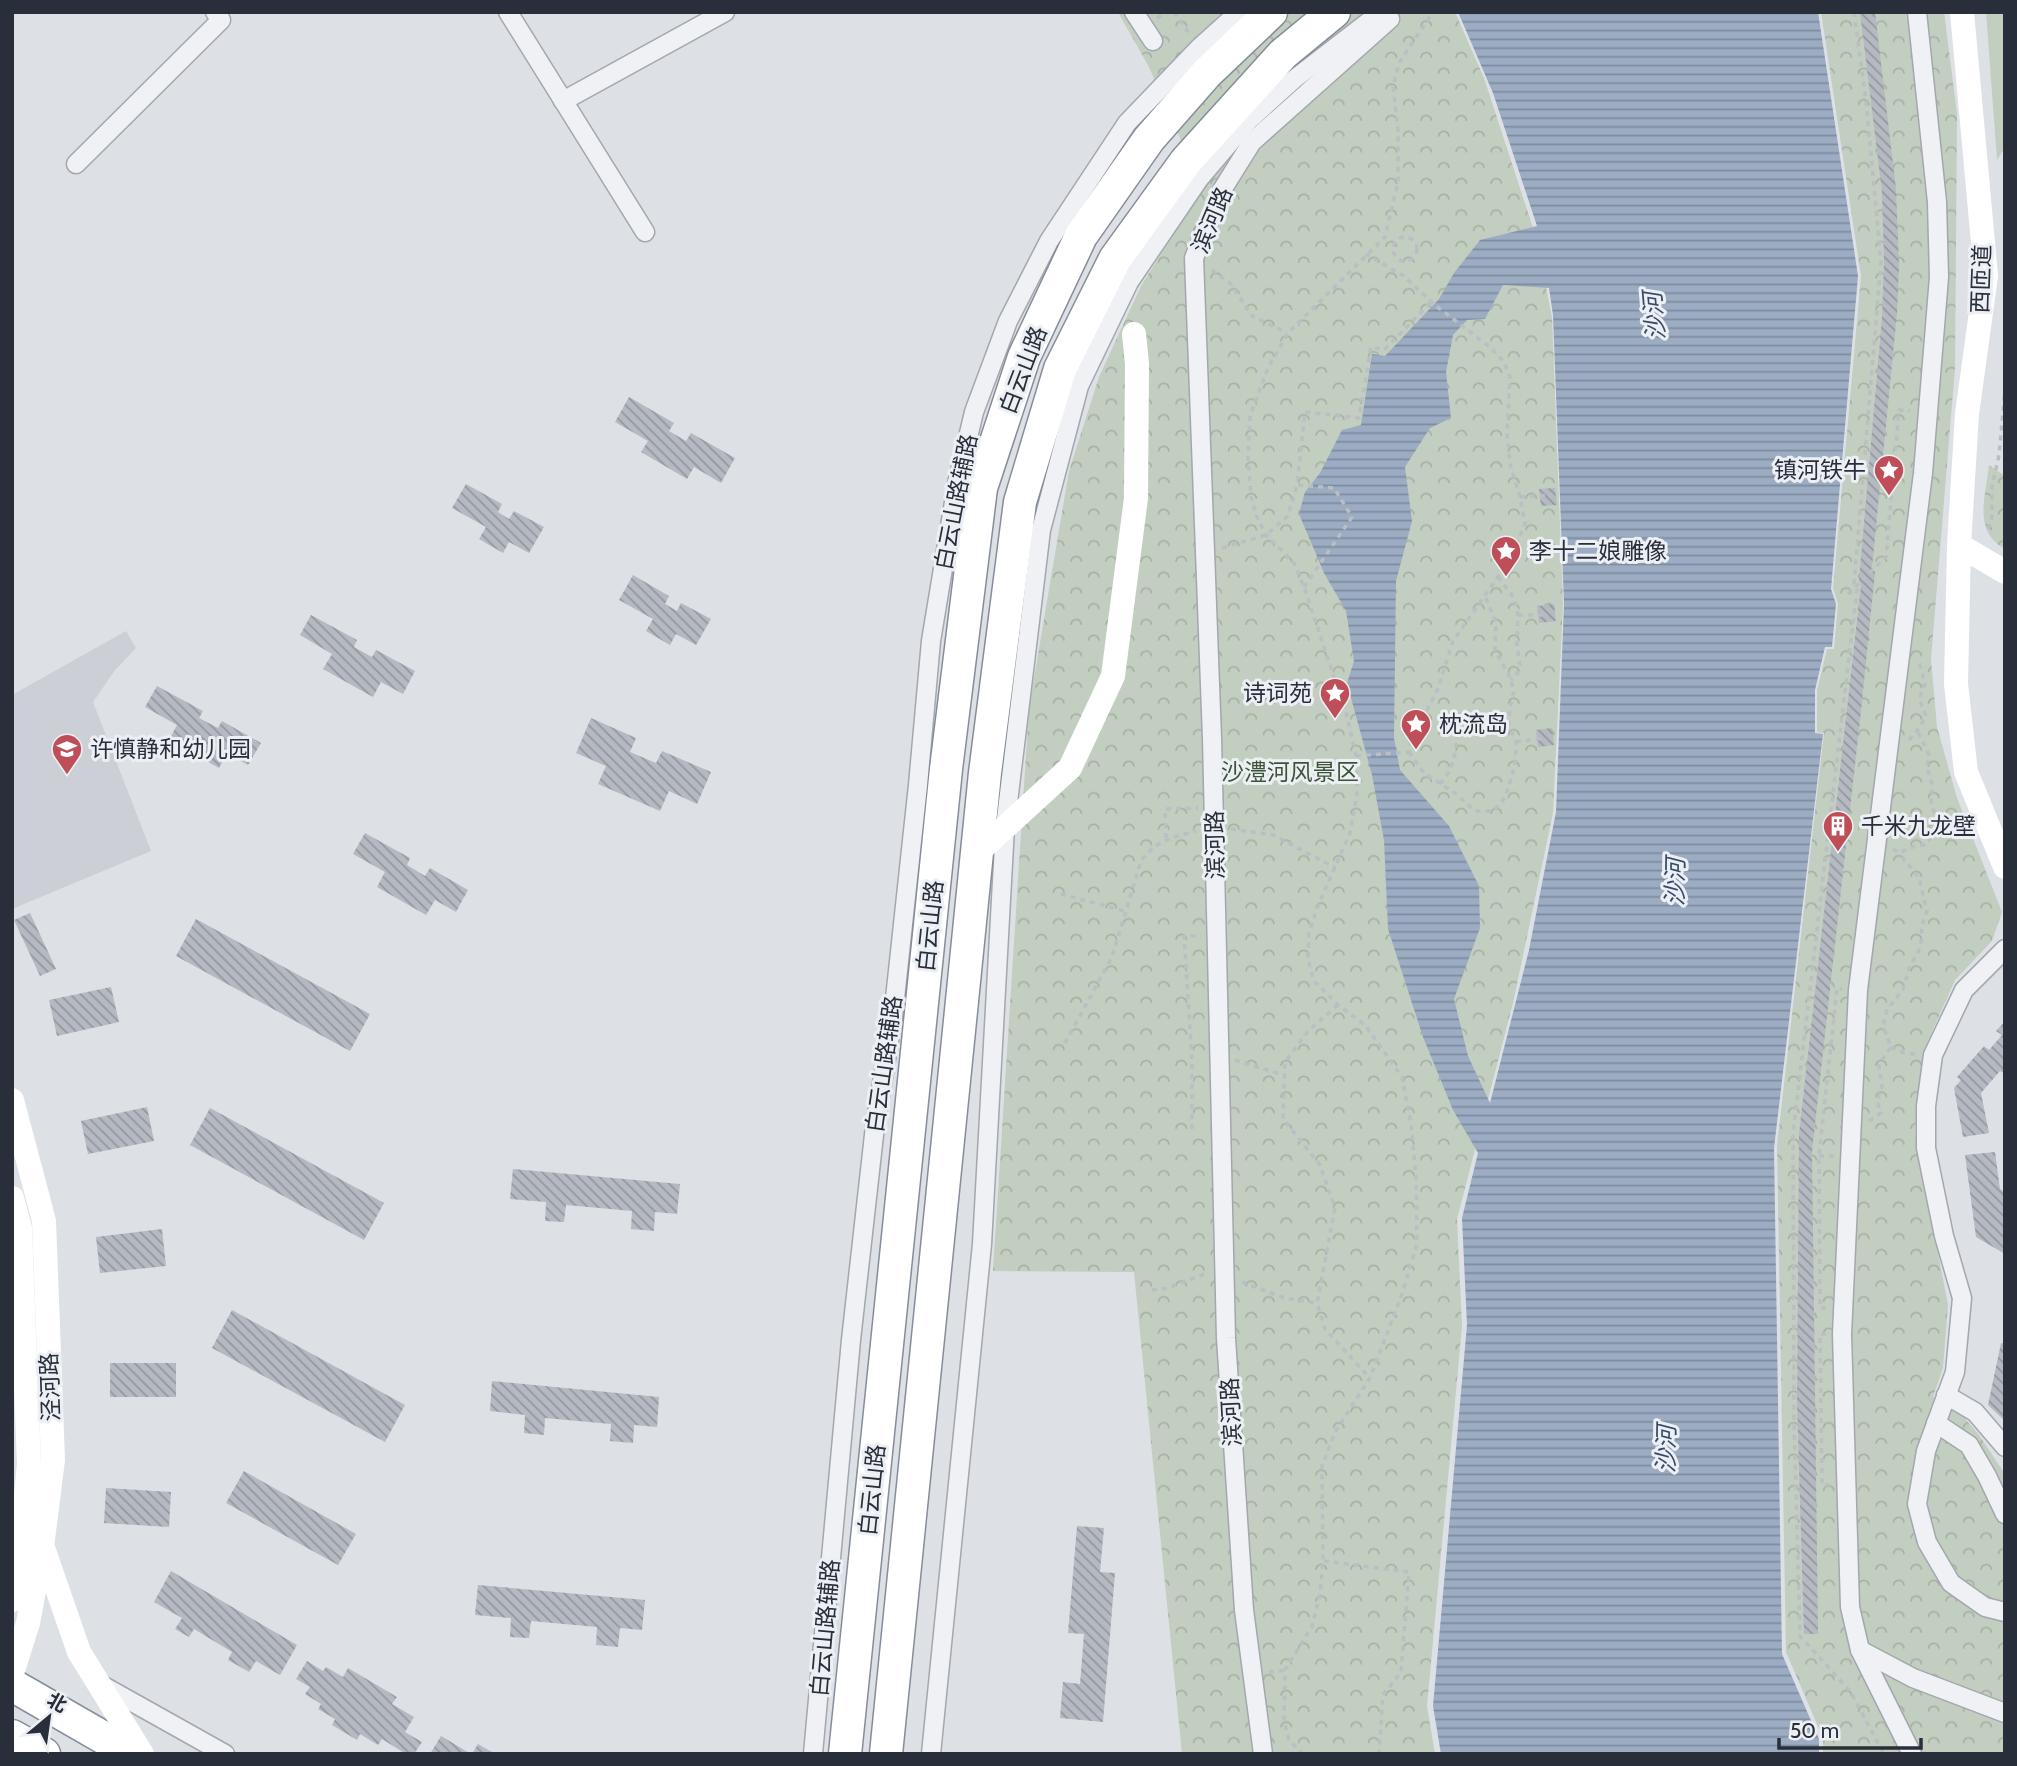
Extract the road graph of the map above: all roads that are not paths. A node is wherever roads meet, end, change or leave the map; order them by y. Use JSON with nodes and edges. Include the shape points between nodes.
{"nodes":[{"id":1,"x":508,"y":12,"type":"edge"},
{"id":2,"x":725,"y":12,"type":"edge"},
{"id":3,"x":1134,"y":12,"type":"edge"},
{"id":4,"x":1239,"y":12,"type":"edge"},
{"id":5,"x":1271,"y":12,"type":"edge"},
{"id":6,"x":1334,"y":12,"type":"edge"},
{"id":7,"x":1384,"y":12,"type":"edge"},
{"id":8,"x":1917,"y":12,"type":"edge"},
{"id":9,"x":1962,"y":12,"type":"edge"},
{"id":10,"x":223,"y":15,"type":"edge"},
{"id":11,"x":1153,"y":41,"type":"dead end"},
{"id":12,"x":563,"y":101,"type":"junction"},
{"id":13,"x":1138,"y":131,"type":"junction"},
{"id":14,"x":76,"y":164,"type":"dead end"},
{"id":15,"x":1193,"y":170,"type":"junction"},
{"id":16,"x":645,"y":232,"type":"dead end"},
{"id":17,"x":1133,"y":334,"type":"dead end"},
{"id":18,"x":1959,"y":545,"type":"junction"},
{"id":19,"x":2005,"y":572,"type":"edge"},
{"id":20,"x":1005,"y":827,"type":"junction"},
{"id":21,"x":976,"y":853,"type":"junction"},
{"id":22,"x":2005,"y":867,"type":"edge"},
{"id":23,"x":2005,"y":949,"type":"edge"},
{"id":24,"x":12,"y":1100,"type":"edge"},
{"id":25,"x":12,"y":1198,"type":"edge"},
{"id":26,"x":1946,"y":1395,"type":"junction"},
{"id":27,"x":1936,"y":1423,"type":"junction"},
{"id":28,"x":2005,"y":1447,"type":"edge"},
{"id":29,"x":2005,"y":1514,"type":"edge"},
{"id":30,"x":25,"y":1546,"type":"edge"},
{"id":31,"x":12,"y":1600,"type":"edge"},
{"id":32,"x":2005,"y":1612,"type":"edge"},
{"id":33,"x":1860,"y":1650,"type":"junction"},
{"id":34,"x":12,"y":1673,"type":"edge"},
{"id":35,"x":1913,"y":1678,"type":"junction"},
{"id":36,"x":100,"y":1684,"type":"junction"},
{"id":37,"x":12,"y":1685,"type":"edge"},
{"id":38,"x":1888,"y":1706,"type":"junction"},
{"id":39,"x":2005,"y":1713,"type":"edge"},
{"id":40,"x":12,"y":1736,"type":"edge"},
{"id":41,"x":44,"y":1754,"type":"edge"},
{"id":42,"x":132,"y":1754,"type":"edge"},
{"id":43,"x":142,"y":1754,"type":"edge"},
{"id":44,"x":225,"y":1754,"type":"edge"},
{"id":45,"x":813,"y":1754,"type":"edge"},
{"id":46,"x":845,"y":1754,"type":"edge"},
{"id":47,"x":886,"y":1754,"type":"edge"},
{"id":48,"x":932,"y":1754,"type":"edge"},
{"id":49,"x":1263,"y":1754,"type":"edge"},
{"id":50,"x":1912,"y":1754,"type":"edge"}],
"edges":[{"from":1,"to":12,"type":"street"},
{"from":2,"to":12,"type":"street"},
{"from":3,"to":11,"type":"street"},
{"from":4,"to":13,"type":"street","name":"白云山路辅路","via":[[1199,48]]},
{"from":5,"to":13,"type":"highway","name":"白云山路"},
{"from":6,"to":15,"type":"highway","name":"白云山路","via":[[1283,54]]},
{"from":7,"to":15,"type":"street","via":[[1293,80]]},
{"from":7,"to":49,"type":"street","name":"滨河路","via":[[1390,19],[1252,142],[1222,190],[1194,258],[1207,552],[1227,1351],[1244,1610]]},
{"from":8,"to":33,"type":"street","via":[[1940,277],[1923,472],[1858,990],[1842,1334],[1850,1606]]},
{"from":9,"to":18,"type":"street","name":"西匝道","via":[[1986,276],[1967,414]]},
{"from":10,"to":14,"type":"street"},
{"from":12,"to":16,"type":"street"},
{"from":13,"to":45,"type":"street","name":"白云山路辅路","via":[[1049,241],[1008,321],[974,412],[957,484],[930,640],[894,1003],[858,1273]]},
{"from":13,"to":46,"type":"highway","name":"白云山路","via":[[1081,236],[1024,357],[981,488],[946,769]]},
{"from":15,"to":20,"type":"street","via":[[1129,282],[1079,386],[1041,530]]},
{"from":15,"to":21,"type":"highway","name":"白云山路","via":[[1115,259],[1060,369],[1020,502]]},
{"from":17,"to":20,"type":"street","via":[[1138,364],[1136,498],[1113,676],[1070,768]]},
{"from":18,"to":19,"type":"street"},
{"from":18,"to":22,"type":"street","name":"西匝道","via":[[1956,684],[1966,772]]},
{"from":20,"to":21,"type":"street"},
{"from":20,"to":48,"type":"street","via":[[982,1244]]},
{"from":21,"to":47,"type":"highway","name":"白云山路"},
{"from":23,"to":26,"type":"street","via":[[1964,990],[1933,1055],[1926,1106],[1926,1148],[1962,1298],[1955,1372]]},
{"from":24,"to":30,"type":"street","name":"泾河路","via":[[44,1221],[53,1460]]},
{"from":25,"to":30,"type":"street","name":"泾河路","via":[[20,1228],[29,1464]]},
{"from":26,"to":27,"type":"street"},
{"from":26,"to":28,"type":"street","via":[[1975,1412]]},
{"from":27,"to":29,"type":"street","via":[[1969,1445]]},
{"from":27,"to":32,"type":"street","via":[[1917,1504],[1927,1542],[1951,1583],[1985,1607]]},
{"from":30,"to":31,"type":"street","name":"泾河路"},
{"from":30,"to":34,"type":"street","name":"泾河路","via":[[28,1623]]},
{"from":30,"to":36,"type":"street","via":[[79,1653]]},
{"from":33,"to":35,"type":"street"},
{"from":33,"to":38,"type":"street"},
{"from":35,"to":38,"type":"street","via":[[1898,1682],[1890,1692]]},
{"from":35,"to":39,"type":"street"},
{"from":36,"to":43,"type":"street"},
{"from":36,"to":44,"type":"street"},
{"from":37,"to":42,"type":"highway"},
{"from":38,"to":50,"type":"street"},
{"from":40,"to":41,"type":"highway"}]}
